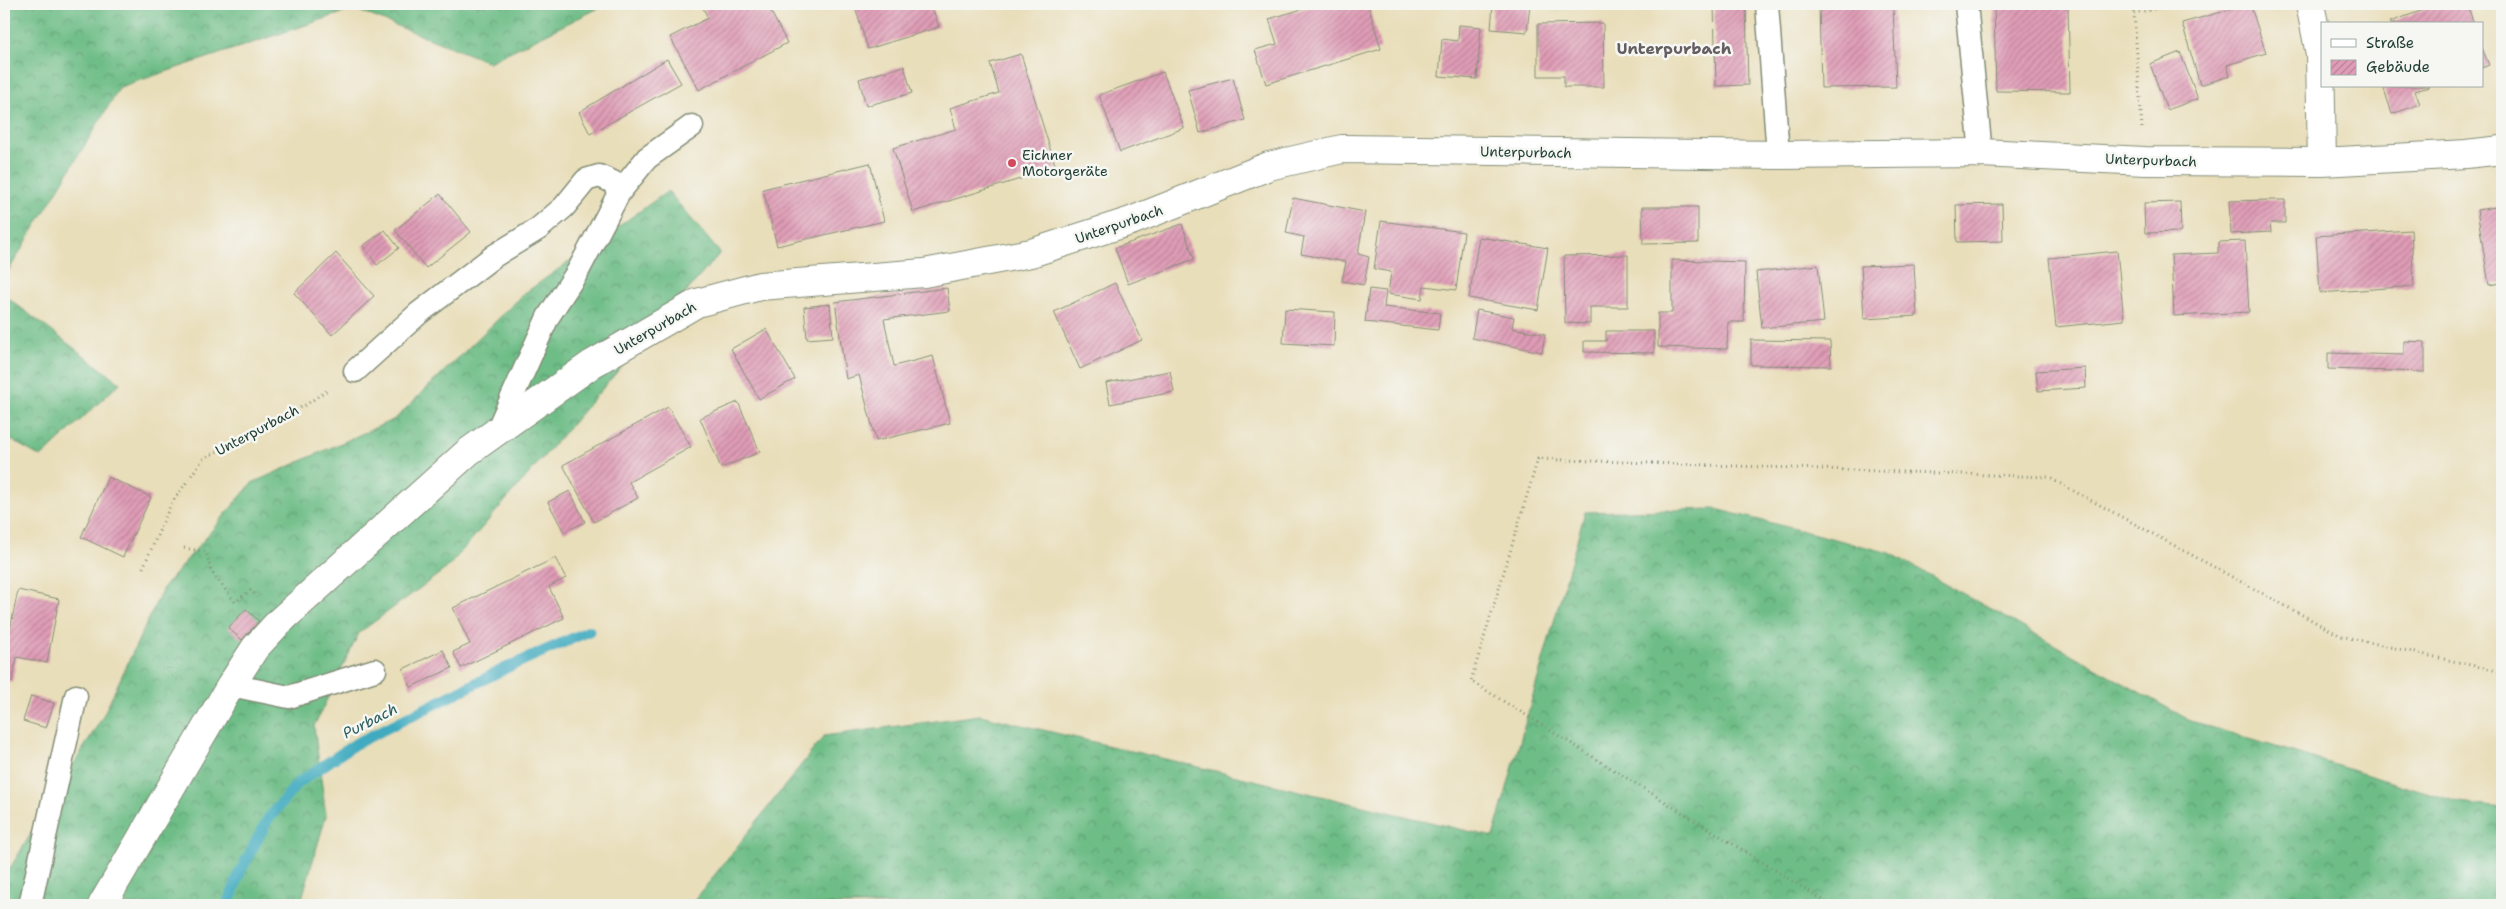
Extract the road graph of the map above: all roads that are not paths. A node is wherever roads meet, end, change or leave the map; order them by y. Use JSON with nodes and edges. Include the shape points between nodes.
{"nodes":[{"id":1,"x":1767,"y":4,"type":"edge"},
{"id":2,"x":1966,"y":4,"type":"edge"},
{"id":3,"x":2310,"y":4,"type":"edge"},
{"id":4,"x":692,"y":126,"type":"dead end"},
{"id":5,"x":2502,"y":150,"type":"edge"},
{"id":6,"x":1981,"y":153,"type":"junction"},
{"id":7,"x":1778,"y":155,"type":"junction"},
{"id":8,"x":2322,"y":162,"type":"junction"},
{"id":9,"x":619,"y":193,"type":"junction"},
{"id":10,"x":355,"y":370,"type":"road end"},
{"id":11,"x":495,"y":434,"type":"junction"},
{"id":12,"x":375,"y":670,"type":"dead end"},
{"id":13,"x":231,"y":685,"type":"junction"},
{"id":14,"x":76,"y":696,"type":"dead end"},
{"id":15,"x":30,"y":905,"type":"edge"},
{"id":16,"x":102,"y":905,"type":"edge"}],
"edges":[{"from":1,"to":7,"type":"lane"},
{"from":2,"to":6,"type":"lane"},
{"from":3,"to":8,"type":"street","via":[[2320,54]]},
{"from":4,"to":9,"type":"lane","via":[[647,158]]},
{"from":5,"to":8,"type":"street","name":"Unterpurbach"},
{"from":6,"to":7,"type":"street","name":"Unterpurbach"},
{"from":6,"to":8,"type":"street","name":"Unterpurbach","via":[[2145,161]]},
{"from":7,"to":11,"type":"street","name":"Unterpurbach","via":[[1342,149],[1269,166],[1131,222],[1031,253],[924,273],[760,286],[696,303],[592,364]]},
{"from":9,"to":10,"type":"lane","via":[[613,182],[599,176],[586,180],[564,207],[538,229],[494,256],[419,313]]},
{"from":9,"to":11,"type":"lane","via":[[578,271],[548,317]]},
{"from":11,"to":13,"type":"street","name":"Unterpurbach","via":[[468,452],[279,622],[255,648]]},
{"from":12,"to":13,"type":"lane","via":[[289,697]]},
{"from":13,"to":16,"type":"street","name":"Unterpurbach"},
{"from":14,"to":15,"type":"lane"}]}
